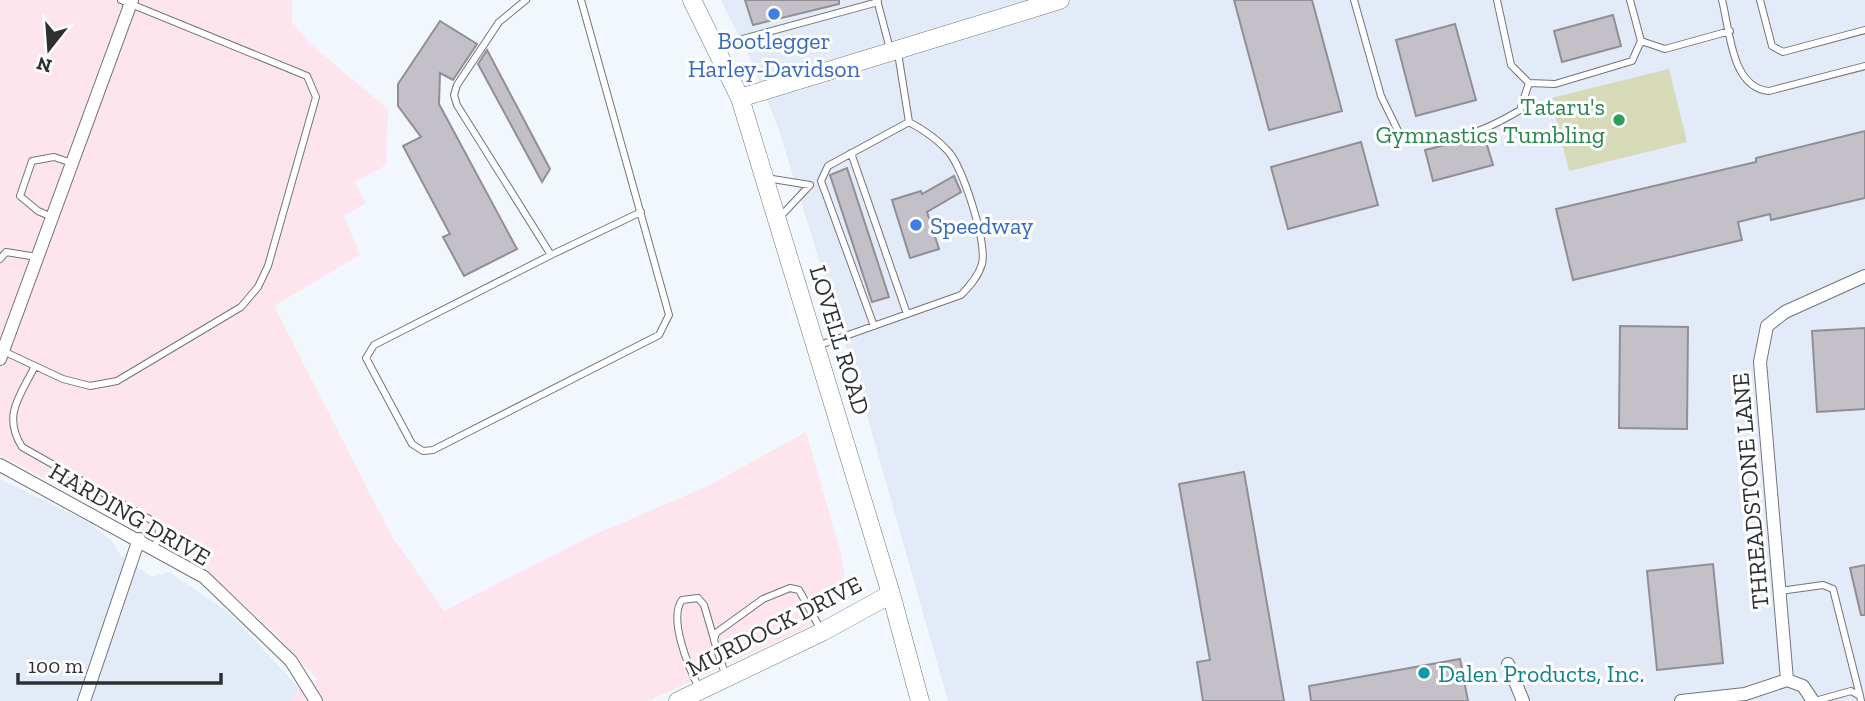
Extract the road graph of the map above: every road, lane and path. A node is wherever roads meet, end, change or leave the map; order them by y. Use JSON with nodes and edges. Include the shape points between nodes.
{"nodes":[{"id":1,"x":526,"y":0,"type":"edge"},
{"id":2,"x":581,"y":0,"type":"edge"},
{"id":3,"x":692,"y":0,"type":"edge"},
{"id":4,"x":1060,"y":0,"type":"edge"},
{"id":5,"x":1354,"y":0,"type":"edge"},
{"id":6,"x":1497,"y":0,"type":"edge"},
{"id":7,"x":1630,"y":0,"type":"edge"},
{"id":8,"x":1722,"y":0,"type":"edge"},
{"id":9,"x":1760,"y":0,"type":"edge"},
{"id":10,"x":127,"y":2,"type":"edge"},
{"id":11,"x":878,"y":3,"type":"edge"},
{"id":12,"x":1865,"y":30,"type":"edge"},
{"id":13,"x":1730,"y":32,"type":"junction"},
{"id":14,"x":1641,"y":41,"type":"junction"},
{"id":15,"x":715,"y":47,"type":"junction"},
{"id":16,"x":894,"y":52,"type":"junction"},
{"id":17,"x":1865,"y":66,"type":"edge"},
{"id":18,"x":1529,"y":83,"type":"junction"},
{"id":19,"x":740,"y":98,"type":"junction"},
{"id":20,"x":909,"y":122,"type":"junction"},
{"id":21,"x":851,"y":153,"type":"junction"},
{"id":22,"x":72,"y":163,"type":"junction"},
{"id":23,"x":765,"y":177,"type":"junction"},
{"id":24,"x":821,"y":181,"type":"junction"},
{"id":25,"x":810,"y":185,"type":"junction"},
{"id":26,"x":641,"y":212,"type":"junction"},
{"id":27,"x":52,"y":217,"type":"junction"},
{"id":28,"x":777,"y":219,"type":"junction"},
{"id":29,"x":551,"y":255,"type":"junction"},
{"id":30,"x":37,"y":257,"type":"junction"},
{"id":31,"x":0,"y":259,"type":"edge"},
{"id":32,"x":1865,"y":276,"type":"edge"},
{"id":33,"x":906,"y":314,"type":"junction"},
{"id":34,"x":874,"y":326,"type":"junction"},
{"id":35,"x":816,"y":346,"type":"junction"},
{"id":36,"x":1,"y":355,"type":"edge"},
{"id":37,"x":35,"y":366,"type":"junction"},
{"id":38,"x":0,"y":465,"type":"edge"},
{"id":39,"x":139,"y":539,"type":"junction"},
{"id":40,"x":154,"y":548,"type":"junction"},
{"id":41,"x":1780,"y":591,"type":"junction"},
{"id":42,"x":891,"y":594,"type":"junction"},
{"id":43,"x":822,"y":632,"type":"junction"},
{"id":44,"x":714,"y":640,"type":"junction"},
{"id":45,"x":1508,"y":664,"type":"dead end"},
{"id":46,"x":726,"y":678,"type":"junction"},
{"id":47,"x":1787,"y":680,"type":"junction"},
{"id":48,"x":700,"y":691,"type":"junction"},
{"id":49,"x":1860,"y":699,"type":"edge"},
{"id":50,"x":1702,"y":700,"type":"edge"},
{"id":51,"x":84,"y":701,"type":"edge"},
{"id":52,"x":316,"y":701,"type":"edge"},
{"id":53,"x":678,"y":701,"type":"edge"},
{"id":54,"x":920,"y":701,"type":"edge"},
{"id":55,"x":1523,"y":701,"type":"edge"},
{"id":56,"x":1681,"y":701,"type":"edge"},
{"id":57,"x":1814,"y":701,"type":"edge"}],
"edges":[{"from":1,"to":29,"type":"lane","via":[[499,22],[454,95]]},
{"from":2,"to":26,"type":"lane"},
{"from":3,"to":15,"type":"main road","name":"LOVELL ROAD"},
{"from":4,"to":16,"type":"main road"},
{"from":5,"to":18,"type":"lane","via":[[1381,96],[1402,139],[1428,143],[1485,131],[1520,110]]},
{"from":6,"to":18,"type":"lane","via":[[1511,65]]},
{"from":7,"to":14,"type":"lane"},
{"from":8,"to":13,"type":"lane"},
{"from":9,"to":12,"type":"lane","via":[[1772,46],[1783,52]]},
{"from":10,"to":22,"type":"street"},
{"from":10,"to":37,"type":"lane","via":[[307,75],[316,97],[305,143],[268,266],[241,307],[117,381],[90,386]]},
{"from":11,"to":15,"type":"lane"},
{"from":11,"to":16,"type":"lane"},
{"from":13,"to":14,"type":"lane","via":[[1665,49]]},
{"from":13,"to":17,"type":"lane","via":[[1742,77],[1758,90]]},
{"from":14,"to":18,"type":"lane","via":[[1632,61],[1555,84]]},
{"from":15,"to":19,"type":"main road","name":"LOVELL ROAD"},
{"from":16,"to":19,"type":"main road"},
{"from":16,"to":20,"type":"lane"},
{"from":19,"to":23,"type":"main road","name":"LOVELL ROAD"},
{"from":20,"to":21,"type":"lane"},
{"from":20,"to":33,"type":"lane","via":[[929,132],[958,165],[983,247],[982,265],[973,284],[961,295]]},
{"from":21,"to":24,"type":"lane","via":[[828,166]]},
{"from":21,"to":33,"type":"lane"},
{"from":22,"to":27,"type":"street"},
{"from":22,"to":27,"type":"lane","via":[[54,157],[32,161],[20,196]]},
{"from":23,"to":25,"type":"lane"},
{"from":23,"to":28,"type":"main road","name":"LOVELL ROAD"},
{"from":24,"to":25,"type":"lane"},
{"from":24,"to":34,"type":"lane"},
{"from":25,"to":28,"type":"lane"},
{"from":26,"to":29,"type":"lane"},
{"from":26,"to":29,"type":"lane","via":[[669,315],[659,335],[433,450],[423,451],[412,444],[366,358],[374,345]]},
{"from":27,"to":30,"type":"street"},
{"from":28,"to":35,"type":"main road","name":"LOVELL ROAD"},
{"from":30,"to":31,"type":"lane","via":[[6,252]]},
{"from":30,"to":36,"type":"street"},
{"from":32,"to":41,"type":"street","name":"THREADSTONE LANE","via":[[1785,312],[1767,326],[1760,362]]},
{"from":33,"to":34,"type":"lane"},
{"from":34,"to":35,"type":"lane"},
{"from":35,"to":42,"type":"main road","name":"LOVELL ROAD"},
{"from":36,"to":37,"type":"lane"},
{"from":37,"to":40,"type":"lane","via":[[14,408],[11,430],[22,447],[158,524]]},
{"from":38,"to":39,"type":"street","name":"HARDING DRIVE"},
{"from":39,"to":40,"type":"street","name":"HARDING DRIVE"},
{"from":39,"to":51,"type":"street"},
{"from":40,"to":52,"type":"street","name":"HARDING DRIVE","via":[[204,578],[291,662]]},
{"from":41,"to":47,"type":"street","name":"THREADSTONE LANE"},
{"from":41,"to":49,"type":"lane","via":[[1822,584],[1833,589]]},
{"from":42,"to":43,"type":"main road","name":"MURDOCK DRIVE"},
{"from":42,"to":54,"type":"main road","name":"LOVELL ROAD"},
{"from":43,"to":44,"type":"lane","via":[[807,601],[799,590],[790,588],[763,599],[722,626]]},
{"from":43,"to":46,"type":"main road","name":"MURDOCK DRIVE"},
{"from":44,"to":46,"type":"lane"},
{"from":44,"to":48,"type":"lane","via":[[704,606],[692,597],[682,600],[677,620]]},
{"from":45,"to":55,"type":"street"},
{"from":46,"to":48,"type":"main road","name":"MURDOCK DRIVE"},
{"from":47,"to":50,"type":"street","via":[[1745,694]]},
{"from":47,"to":57,"type":"street","via":[[1803,686]]},
{"from":48,"to":53,"type":"main road","name":"MURDOCK DRIVE"},
{"from":49,"to":57,"type":"lane","via":[[1851,691]]},
{"from":50,"to":56,"type":"street"}]}
